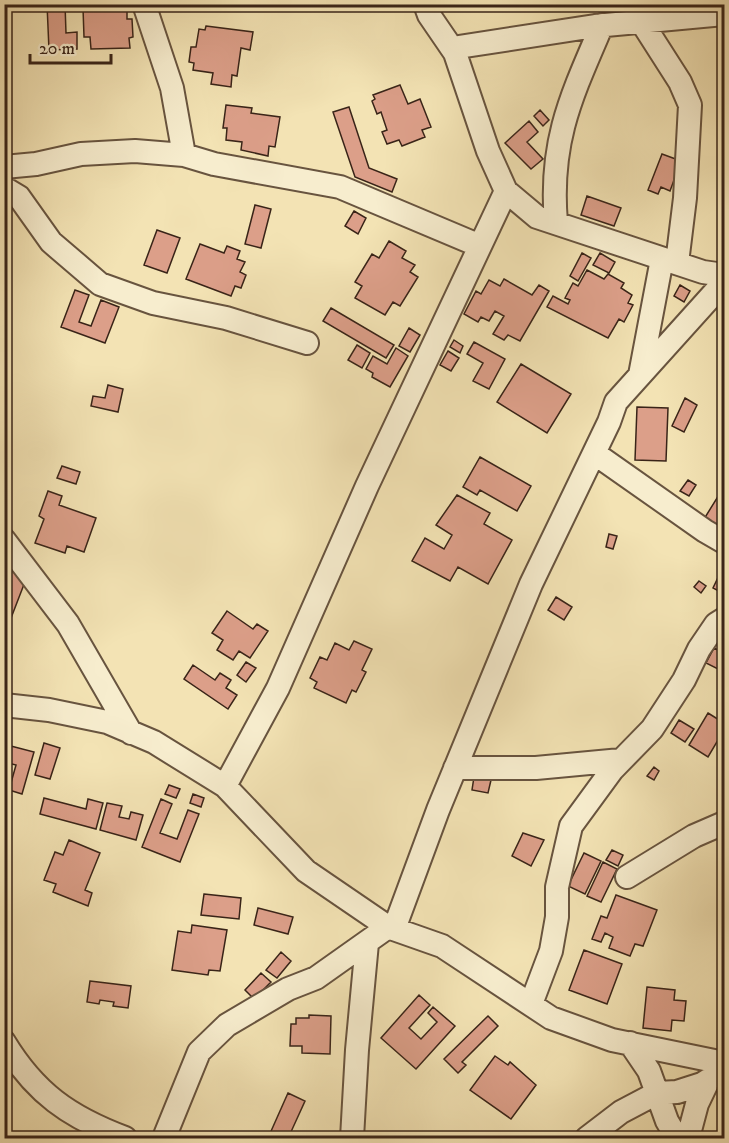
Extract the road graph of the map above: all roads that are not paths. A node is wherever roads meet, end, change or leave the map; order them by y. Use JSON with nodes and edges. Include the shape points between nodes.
{"nodes":[{"id":1,"x":144,"y":4,"type":"edge"},
{"id":2,"x":425,"y":4,"type":"edge"},
{"id":3,"x":724,"y":14,"type":"edge"},
{"id":4,"x":641,"y":21,"type":"junction"},
{"id":5,"x":602,"y":25,"type":"junction"},
{"id":6,"x":452,"y":48,"type":"junction"},
{"id":7,"x":184,"y":155,"type":"junction"},
{"id":8,"x":4,"y":167,"type":"edge"},
{"id":9,"x":4,"y":188,"type":"edge"},
{"id":10,"x":506,"y":191,"type":"junction"},
{"id":11,"x":556,"y":223,"type":"junction"},
{"id":12,"x":480,"y":246,"type":"junction"},
{"id":13,"x":669,"y":261,"type":"junction"},
{"id":14,"x":724,"y":275,"type":"edge"},
{"id":15,"x":724,"y":282,"type":"edge"},
{"id":16,"x":307,"y":343,"type":"dead end"},
{"id":17,"x":639,"y":377,"type":"junction"},
{"id":18,"x":594,"y":453,"type":"junction"},
{"id":19,"x":4,"y":540,"type":"edge"},
{"id":20,"x":724,"y":542,"type":"edge"},
{"id":21,"x":724,"y":619,"type":"edge"},
{"id":22,"x":4,"y":705,"type":"edge"},
{"id":23,"x":131,"y":732,"type":"junction"},
{"id":24,"x":621,"y":760,"type":"junction"},
{"id":25,"x":455,"y":768,"type":"junction"},
{"id":26,"x":225,"y":786,"type":"junction"},
{"id":27,"x":724,"y":823,"type":"edge"},
{"id":28,"x":627,"y":877,"type":"dead end"},
{"id":29,"x":391,"y":928,"type":"junction"},
{"id":30,"x":367,"y":943,"type":"junction"},
{"id":31,"x":531,"y":1004,"type":"junction"},
{"id":32,"x":4,"y":1042,"type":"edge"},
{"id":33,"x":630,"y":1043,"type":"junction"},
{"id":34,"x":724,"y":1063,"type":"edge"},
{"id":35,"x":716,"y":1076,"type":"edge"},
{"id":36,"x":657,"y":1093,"type":"junction"},
{"id":37,"x":125,"y":1138,"type":"edge"},
{"id":38,"x":164,"y":1138,"type":"edge"},
{"id":39,"x":352,"y":1138,"type":"edge"},
{"id":40,"x":587,"y":1138,"type":"edge"},
{"id":41,"x":677,"y":1138,"type":"edge"},
{"id":42,"x":688,"y":1138,"type":"edge"}],
"edges":[{"from":1,"to":7,"type":"street","via":[[172,88]]},
{"from":2,"to":6,"type":"street"},
{"from":3,"to":4,"type":"street"},
{"from":4,"to":5,"type":"street"},
{"from":4,"to":13,"type":"street","via":[[690,105],[686,198]]},
{"from":5,"to":6,"type":"street"},
{"from":5,"to":11,"type":"street","via":[[567,107],[553,186]]},
{"from":6,"to":10,"type":"street"},
{"from":7,"to":8,"type":"street","via":[[135,151],[81,154]]},
{"from":7,"to":12,"type":"street","via":[[340,187]]},
{"from":9,"to":16,"type":"street","via":[[19,197],[51,242],[100,284],[153,303],[226,318]]},
{"from":10,"to":11,"type":"street","via":[[537,217]]},
{"from":10,"to":12,"type":"street"},
{"from":11,"to":13,"type":"street"},
{"from":12,"to":26,"type":"street","via":[[367,486],[278,688]]},
{"from":13,"to":14,"type":"street"},
{"from":13,"to":17,"type":"street"},
{"from":15,"to":17,"type":"street"},
{"from":17,"to":18,"type":"street","via":[[616,402]]},
{"from":18,"to":20,"type":"street"},
{"from":18,"to":25,"type":"street","via":[[531,584]]},
{"from":19,"to":23,"type":"street","via":[[68,624]]},
{"from":21,"to":24,"type":"street","via":[[699,649],[652,729]]},
{"from":22,"to":23,"type":"street","via":[[107,722]]},
{"from":23,"to":26,"type":"street"},
{"from":24,"to":25,"type":"street","via":[[536,768]]},
{"from":24,"to":31,"type":"street","via":[[571,826],[557,887],[551,951]]},
{"from":25,"to":29,"type":"street"},
{"from":26,"to":29,"type":"street","via":[[306,871]]},
{"from":27,"to":28,"type":"street","via":[[694,836]]},
{"from":29,"to":30,"type":"street"},
{"from":29,"to":31,"type":"street","via":[[442,946]]},
{"from":30,"to":38,"type":"street","via":[[316,978],[288,989],[226,1025],[199,1052]]},
{"from":30,"to":39,"type":"street"},
{"from":31,"to":33,"type":"street","via":[[551,1018]]},
{"from":32,"to":37,"type":"street","via":[[19,1068],[53,1102],[100,1129]]},
{"from":33,"to":34,"type":"street"},
{"from":33,"to":36,"type":"street","via":[[649,1071]]},
{"from":35,"to":36,"type":"street","via":[[677,1092]]},
{"from":35,"to":42,"type":"street","via":[[697,1104]]},
{"from":36,"to":40,"type":"street","via":[[621,1112]]},
{"from":36,"to":41,"type":"street"}]}
